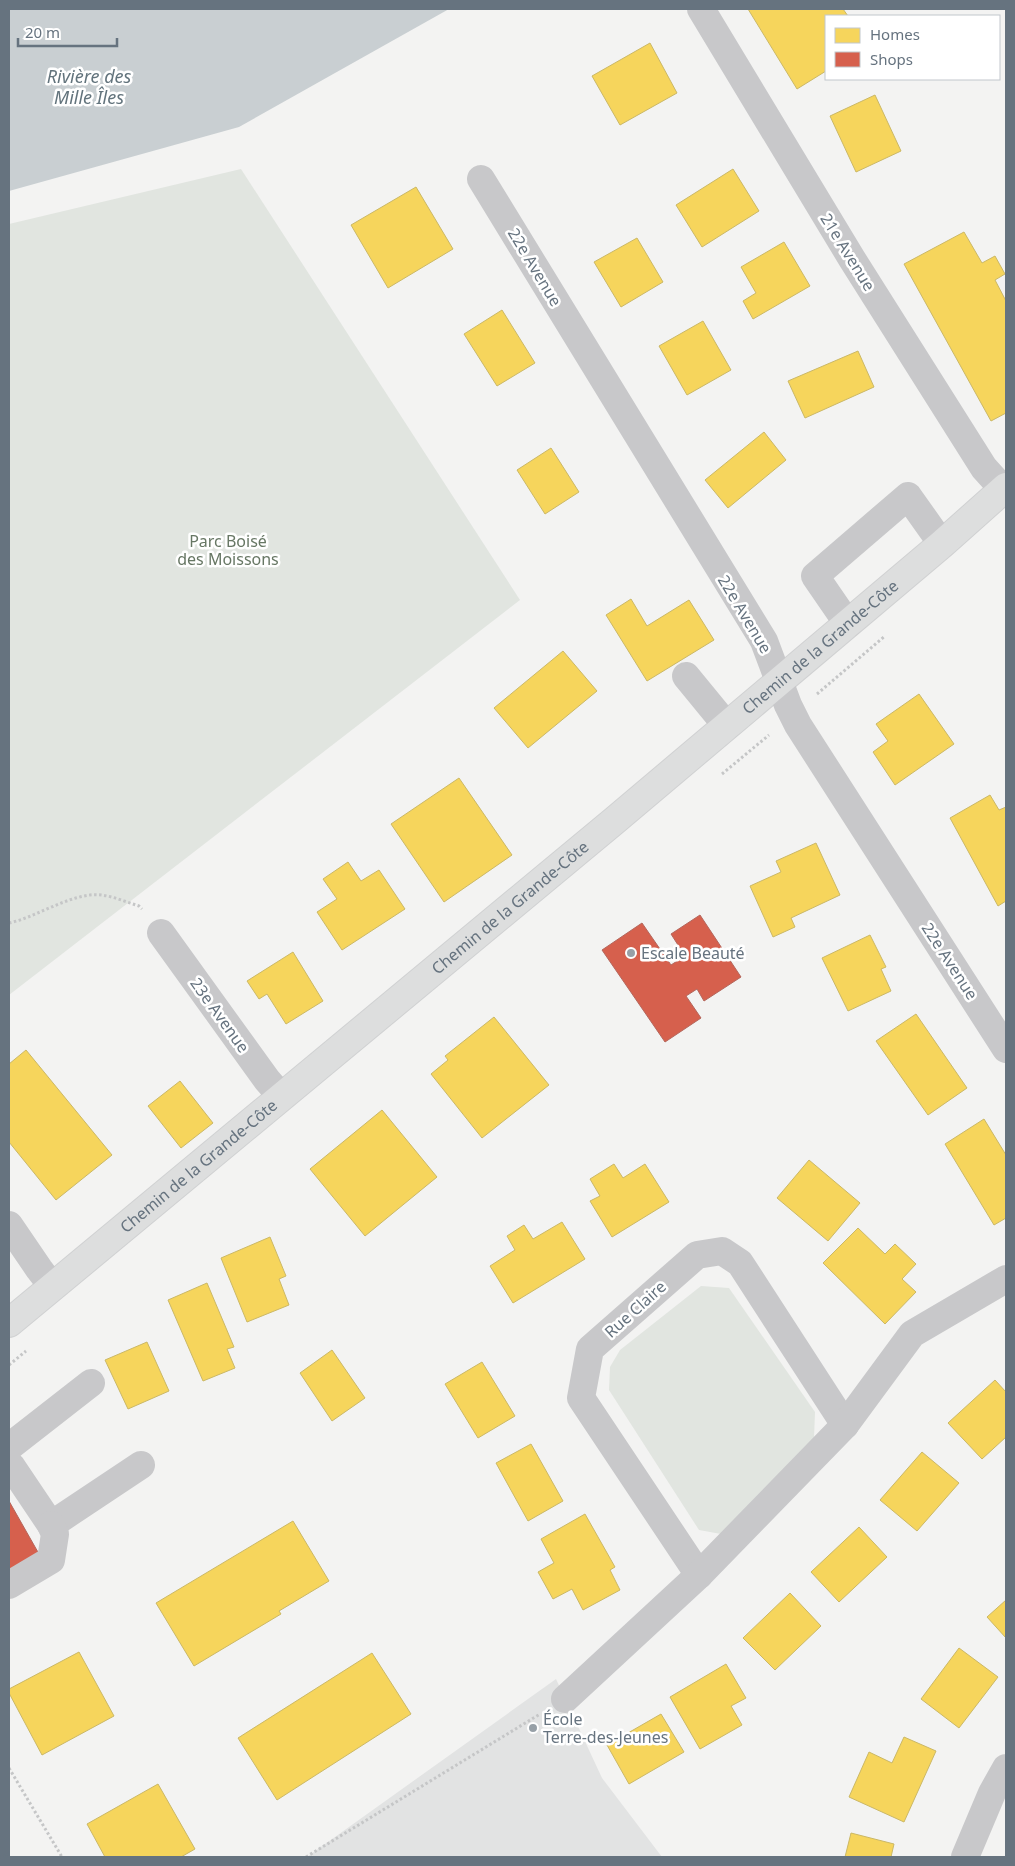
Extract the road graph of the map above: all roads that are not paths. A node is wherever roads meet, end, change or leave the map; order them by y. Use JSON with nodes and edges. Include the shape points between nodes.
{"nodes":[{"id":1,"x":701,"y":9,"type":"edge"},
{"id":2,"x":481,"y":178,"type":"dead end"},
{"id":3,"x":1005,"y":488,"type":"edge"},
{"id":4,"x":942,"y":544,"type":"junction"},
{"id":5,"x":848,"y":624,"type":"junction"},
{"id":6,"x":686,"y":676,"type":"dead end"},
{"id":7,"x":780,"y":681,"type":"junction"},
{"id":8,"x":727,"y":726,"type":"junction"},
{"id":9,"x":161,"y":933,"type":"dead end"},
{"id":10,"x":1006,"y":1049,"type":"edge"},
{"id":11,"x":281,"y":1096,"type":"junction"},
{"id":12,"x":9,"y":1226,"type":"edge"},
{"id":13,"x":1006,"y":1278,"type":"edge"},
{"id":14,"x":52,"y":1286,"type":"junction"},
{"id":15,"x":9,"y":1323,"type":"edge"},
{"id":16,"x":92,"y":1383,"type":"dead end"},
{"id":17,"x":845,"y":1425,"type":"junction"},
{"id":18,"x":9,"y":1447,"type":"edge"},
{"id":19,"x":9,"y":1464,"type":"edge"},
{"id":20,"x":141,"y":1465,"type":"dead end"},
{"id":21,"x":52,"y":1525,"type":"junction"},
{"id":22,"x":699,"y":1575,"type":"junction"},
{"id":23,"x":9,"y":1585,"type":"edge"},
{"id":24,"x":554,"y":1705,"type":"road end"},
{"id":25,"x":1006,"y":1768,"type":"edge"},
{"id":26,"x":965,"y":1857,"type":"edge"}],
"edges":[{"from":1,"to":3,"type":"street","name":"21e Avenue","via":[[871,290],[984,468]]},
{"from":2,"to":7,"type":"street","name":"22e Avenue","via":[[764,641]]},
{"from":3,"to":4,"type":"main road","name":"Chemin de la Grande-Côte"},
{"from":4,"to":5,"type":"main road","name":"Chemin de la Grande-Côte"},
{"from":4,"to":5,"type":"street","via":[[908,496],[815,576]]},
{"from":5,"to":7,"type":"main road","name":"Chemin de la Grande-Côte"},
{"from":6,"to":8,"type":"street"},
{"from":7,"to":8,"type":"main road","name":"Chemin de la Grande-Côte"},
{"from":7,"to":10,"type":"street","name":"22e Avenue","via":[[798,725]]},
{"from":8,"to":11,"type":"main road","name":"Chemin de la Grande-Côte"},
{"from":9,"to":11,"type":"street","name":"23e Avenue"},
{"from":11,"to":14,"type":"main road","name":"Chemin de la Grande-Côte"},
{"from":12,"to":14,"type":"street"},
{"from":13,"to":17,"type":"street","via":[[912,1334]]},
{"from":14,"to":15,"type":"main road","name":"Chemin de la Grande-Côte"},
{"from":16,"to":18,"type":"street"},
{"from":17,"to":22,"type":"street"},
{"from":17,"to":22,"type":"street","name":"Rue Claire","via":[[740,1263],[722,1251],[697,1255],[590,1349],[581,1398]]},
{"from":19,"to":21,"type":"street"},
{"from":20,"to":21,"type":"street"},
{"from":21,"to":23,"type":"street","via":[[56,1534],[51,1560]]},
{"from":22,"to":24,"type":"street"},
{"from":25,"to":26,"type":"street"}]}
